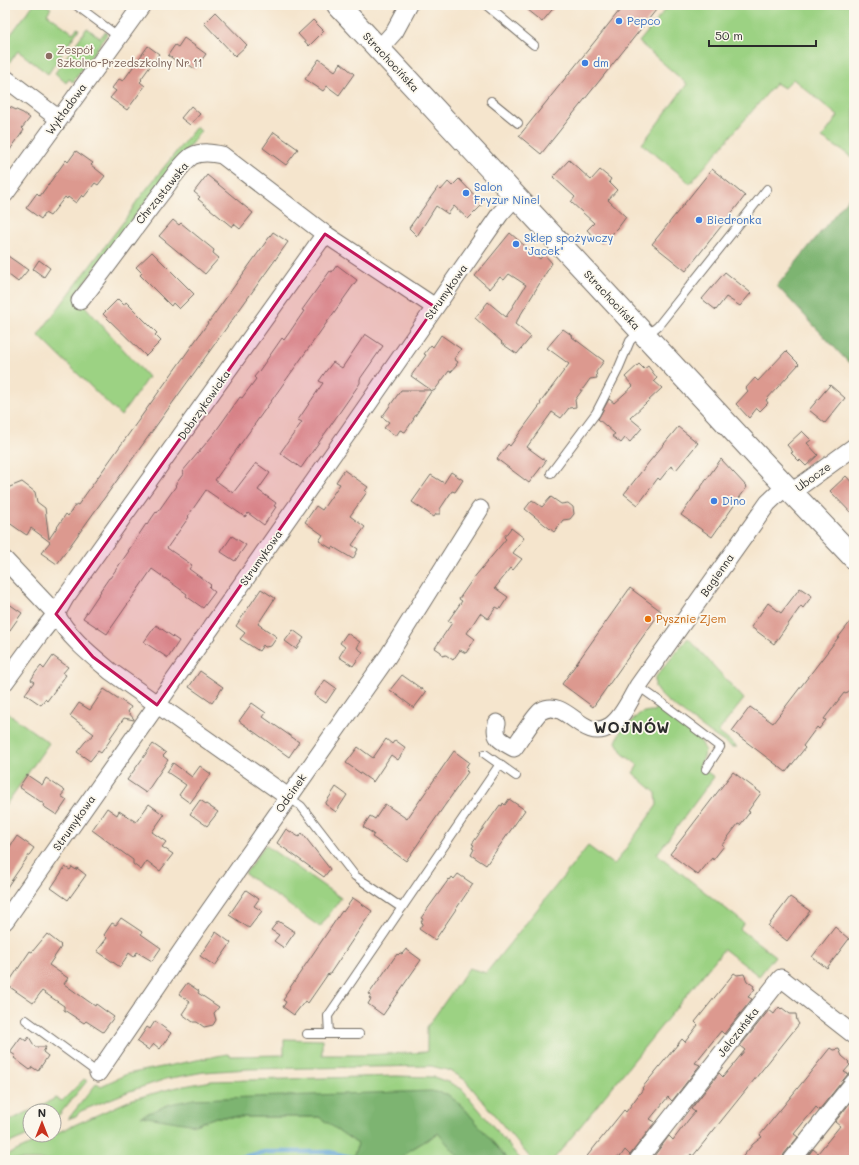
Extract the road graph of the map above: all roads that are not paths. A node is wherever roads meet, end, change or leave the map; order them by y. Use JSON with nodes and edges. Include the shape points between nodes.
{"nodes":[{"id":1,"x":76,"y":5,"type":"edge"},
{"id":2,"x":142,"y":5,"type":"edge"},
{"id":3,"x":338,"y":5,"type":"edge"},
{"id":4,"x":409,"y":5,"type":"edge"},
{"id":5,"x":486,"y":5,"type":"edge"},
{"id":6,"x":120,"y":37,"type":"junction"},
{"id":7,"x":534,"y":45,"type":"dead end"},
{"id":8,"x":379,"y":49,"type":"junction"},
{"id":9,"x":5,"y":78,"type":"edge"},
{"id":10,"x":492,"y":100,"type":"dead end"},
{"id":11,"x":59,"y":119,"type":"junction"},
{"id":12,"x":518,"y":123,"type":"dead end"},
{"id":13,"x":767,"y":189,"type":"dead end"},
{"id":14,"x":5,"y":194,"type":"edge"},
{"id":15,"x":516,"y":196,"type":"junction"},
{"id":16,"x":325,"y":234,"type":"junction"},
{"id":17,"x":80,"y":301,"type":"dead end"},
{"id":18,"x":435,"y":307,"type":"junction"},
{"id":19,"x":644,"y":333,"type":"junction"},
{"id":20,"x":854,"y":447,"type":"edge"},
{"id":21,"x":551,"y":473,"type":"dead end"},
{"id":22,"x":789,"y":489,"type":"junction"},
{"id":23,"x":480,"y":509,"type":"dead end"},
{"id":24,"x":854,"y":558,"type":"edge"},
{"id":25,"x":5,"y":560,"type":"edge"},
{"id":26,"x":56,"y":614,"type":"junction"},
{"id":27,"x":5,"y":682,"type":"edge"},
{"id":28,"x":638,"y":686,"type":"junction"},
{"id":29,"x":158,"y":705,"type":"junction"},
{"id":30,"x":497,"y":723,"type":"dead end"},
{"id":31,"x":485,"y":754,"type":"dead end"},
{"id":32,"x":500,"y":764,"type":"junction"},
{"id":33,"x":706,"y":768,"type":"dead end"},
{"id":34,"x":516,"y":776,"type":"dead end"},
{"id":35,"x":288,"y":797,"type":"junction"},
{"id":36,"x":402,"y":908,"type":"junction"},
{"id":37,"x":5,"y":921,"type":"edge"},
{"id":38,"x":26,"y":1020,"type":"dead end"},
{"id":39,"x":307,"y":1034,"type":"dead end"},
{"id":40,"x":329,"y":1034,"type":"junction"},
{"id":41,"x":359,"y":1034,"type":"dead end"},
{"id":42,"x":854,"y":1035,"type":"edge"},
{"id":43,"x":98,"y":1073,"type":"joint"},
{"id":44,"x":854,"y":1082,"type":"edge"},
{"id":45,"x":638,"y":1160,"type":"edge"},
{"id":46,"x":792,"y":1160,"type":"edge"}],
"edges":[{"from":1,"to":6,"type":"lane"},
{"from":2,"to":6,"type":"street","name":"Wykładowa"},
{"from":3,"to":8,"type":"main road","name":"Strachocińska"},
{"from":4,"to":8,"type":"street","via":[[395,31]]},
{"from":5,"to":7,"type":"lane"},
{"from":6,"to":11,"type":"street","name":"Wykładowa"},
{"from":8,"to":15,"type":"main road","name":"Strachocińska"},
{"from":9,"to":11,"type":"street"},
{"from":10,"to":12,"type":"lane"},
{"from":11,"to":14,"type":"street","name":"Wykładowa"},
{"from":13,"to":19,"type":"lane","via":[[658,326]]},
{"from":15,"to":18,"type":"street","name":"Strumykowa","via":[[500,214]]},
{"from":15,"to":19,"type":"main road","name":"Strachocińska"},
{"from":16,"to":17,"type":"street","name":"Chrząstawska","via":[[222,155],[207,152],[193,156],[181,167]]},
{"from":16,"to":18,"type":"street"},
{"from":16,"to":26,"type":"street","name":"Dobrzykowicka"},
{"from":18,"to":29,"type":"street","name":"Strumykowa"},
{"from":19,"to":21,"type":"lane","via":[[630,341],[596,413]]},
{"from":19,"to":22,"type":"main road","name":"Strachocińska"},
{"from":20,"to":22,"type":"street","name":"Ubocze"},
{"from":22,"to":24,"type":"main road","name":"Strachocińska"},
{"from":22,"to":28,"type":"street","name":"Bagienna","via":[[768,503]]},
{"from":23,"to":35,"type":"street","name":"Odcinek","via":[[388,656]]},
{"from":25,"to":26,"type":"street"},
{"from":26,"to":27,"type":"street","name":"Dobrzykowicka"},
{"from":26,"to":29,"type":"street","via":[[61,623],[93,657]]},
{"from":28,"to":30,"type":"street","name":"Bagienna","via":[[619,718],[604,729],[588,728],[557,708],[548,707],[539,712],[514,748],[498,739],[495,732]]},
{"from":28,"to":33,"type":"lane","via":[[720,747]]},
{"from":29,"to":35,"type":"street"},
{"from":29,"to":37,"type":"street","name":"Strumykowa"},
{"from":31,"to":32,"type":"lane"},
{"from":32,"to":34,"type":"lane"},
{"from":32,"to":36,"type":"lane"},
{"from":35,"to":36,"type":"lane","via":[[301,806],[355,876]]},
{"from":35,"to":43,"type":"street","name":"Odcinek"},
{"from":36,"to":40,"type":"lane","via":[[328,1016]]},
{"from":38,"to":43,"type":"lane"},
{"from":39,"to":40,"type":"lane"},
{"from":40,"to":41,"type":"lane"},
{"from":42,"to":45,"type":"street","name":"Jelczańska","via":[[781,978]]},
{"from":44,"to":46,"type":"street"}]}
